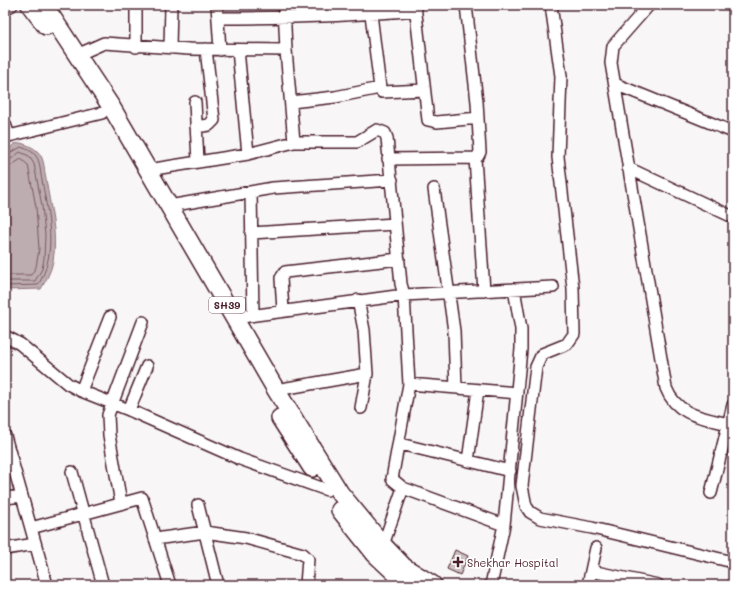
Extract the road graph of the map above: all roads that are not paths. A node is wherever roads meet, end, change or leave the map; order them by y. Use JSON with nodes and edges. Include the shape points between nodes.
{"nodes":[{"id":1,"x":12,"y":5,"type":"edge"},
{"id":2,"x":30,"y":5,"type":"edge"},
{"id":3,"x":44,"y":5,"type":"edge"},
{"id":4,"x":136,"y":5,"type":"edge"},
{"id":5,"x":170,"y":5,"type":"edge"},
{"id":6,"x":217,"y":5,"type":"edge"},
{"id":7,"x":284,"y":5,"type":"edge"},
{"id":8,"x":466,"y":5,"type":"edge"},
{"id":9,"x":551,"y":5,"type":"edge"},
{"id":10,"x":649,"y":5,"type":"edge"},
{"id":11,"x":416,"y":8,"type":"edge"},
{"id":12,"x":5,"y":9,"type":"edge"},
{"id":13,"x":371,"y":14,"type":"junction"},
{"id":14,"x":218,"y":18,"type":"junction"},
{"id":15,"x":286,"y":18,"type":"junction"},
{"id":16,"x":136,"y":47,"type":"junction"},
{"id":17,"x":170,"y":48,"type":"junction"},
{"id":18,"x":206,"y":49,"type":"junction"},
{"id":19,"x":220,"y":50,"type":"junction"},
{"id":20,"x":238,"y":50,"type":"junction"},
{"id":21,"x":286,"y":50,"type":"junction"},
{"id":22,"x":77,"y":55,"type":"junction"},
{"id":23,"x":615,"y":84,"type":"junction"},
{"id":24,"x":380,"y":88,"type":"junction"},
{"id":25,"x":424,"y":90,"type":"junction"},
{"id":26,"x":195,"y":102,"type":"dead end"},
{"id":27,"x":291,"y":102,"type":"junction"},
{"id":28,"x":102,"y":113,"type":"junction"},
{"id":29,"x":478,"y":118,"type":"junction"},
{"id":30,"x":5,"y":124,"type":"edge"},
{"id":31,"x":196,"y":127,"type":"junction"},
{"id":32,"x":733,"y":132,"type":"edge"},
{"id":33,"x":7,"y":139,"type":"edge"},
{"id":34,"x":294,"y":142,"type":"junction"},
{"id":35,"x":248,"y":154,"type":"junction"},
{"id":36,"x":475,"y":158,"type":"junction"},
{"id":37,"x":388,"y":159,"type":"junction"},
{"id":38,"x":198,"y":162,"type":"junction"},
{"id":39,"x":628,"y":168,"type":"junction"},
{"id":40,"x":148,"y":170,"type":"junction"},
{"id":41,"x":392,"y":180,"type":"junction"},
{"id":42,"x":434,"y":189,"type":"dead end"},
{"id":43,"x":251,"y":192,"type":"junction"},
{"id":44,"x":169,"y":206,"type":"junction"},
{"id":45,"x":733,"y":217,"type":"edge"},
{"id":46,"x":395,"y":224,"type":"junction"},
{"id":47,"x":252,"y":233,"type":"junction"},
{"id":48,"x":399,"y":259,"type":"junction"},
{"id":49,"x":553,"y":287,"type":"dead end"},
{"id":50,"x":514,"y":289,"type":"junction"},
{"id":51,"x":484,"y":291,"type":"junction"},
{"id":52,"x":448,"y":293,"type":"junction"},
{"id":53,"x":404,"y":295,"type":"junction"},
{"id":54,"x":358,"y":300,"type":"junction"},
{"id":55,"x":283,"y":311,"type":"junction"},
{"id":56,"x":253,"y":315,"type":"junction"},
{"id":57,"x":110,"y":317,"type":"dead end"},
{"id":58,"x":234,"y":318,"type":"junction"},
{"id":59,"x":143,"y":322,"type":"dead end"},
{"id":60,"x":5,"y":336,"type":"edge"},
{"id":61,"x":147,"y":366,"type":"dead end"},
{"id":62,"x":367,"y":374,"type":"junction"},
{"id":63,"x":410,"y":384,"type":"junction"},
{"id":64,"x":456,"y":388,"type":"junction"},
{"id":65,"x":276,"y":390,"type":"junction"},
{"id":66,"x":478,"y":390,"type":"junction"},
{"id":67,"x":81,"y":392,"type":"junction"},
{"id":68,"x":517,"y":393,"type":"junction"},
{"id":69,"x":112,"y":403,"type":"junction"},
{"id":70,"x":733,"y":405,"type":"edge"},
{"id":71,"x":361,"y":408,"type":"dead end"},
{"id":72,"x":129,"y":410,"type":"junction"},
{"id":73,"x":731,"y":424,"type":"edge"},
{"id":74,"x":5,"y":436,"type":"edge"},
{"id":75,"x":400,"y":444,"type":"junction"},
{"id":76,"x":7,"y":448,"type":"edge"},
{"id":77,"x":468,"y":461,"type":"junction"},
{"id":78,"x":510,"y":471,"type":"junction"},
{"id":79,"x":72,"y":472,"type":"dead end"},
{"id":80,"x":403,"y":488,"type":"junction"},
{"id":81,"x":327,"y":490,"type":"junction"},
{"id":82,"x":711,"y":492,"type":"dead end"},
{"id":83,"x":22,"y":496,"type":"junction"},
{"id":84,"x":5,"y":498,"type":"edge"},
{"id":85,"x":121,"y":503,"type":"junction"},
{"id":86,"x":198,"y":505,"type":"dead end"},
{"id":87,"x":83,"y":514,"type":"junction"},
{"id":88,"x":504,"y":525,"type":"junction"},
{"id":89,"x":31,"y":528,"type":"junction"},
{"id":90,"x":205,"y":532,"type":"junction"},
{"id":91,"x":155,"y":539,"type":"junction"},
{"id":92,"x":35,"y":544,"type":"junction"},
{"id":93,"x":383,"y":545,"type":"junction"},
{"id":94,"x":596,"y":548,"type":"dead end"},
{"id":95,"x":5,"y":549,"type":"edge"},
{"id":96,"x":733,"y":562,"type":"edge"},
{"id":97,"x":591,"y":571,"type":"junction"},
{"id":98,"x":46,"y":585,"type":"edge"},
{"id":99,"x":103,"y":585,"type":"edge"},
{"id":100,"x":170,"y":585,"type":"edge"},
{"id":101,"x":218,"y":585,"type":"edge"},
{"id":102,"x":306,"y":585,"type":"edge"},
{"id":103,"x":408,"y":585,"type":"edge"},
{"id":104,"x":433,"y":585,"type":"edge"},
{"id":105,"x":491,"y":585,"type":"edge"},
{"id":106,"x":588,"y":585,"type":"edge"},
{"id":107,"x":658,"y":585,"type":"edge"}],
"edges":[{"from":1,"to":12,"type":"street"},
{"from":2,"to":28,"type":"main road","number":"SH39"},
{"from":3,"to":22,"type":"main road","number":"SH39"},
{"from":4,"to":16,"type":"street"},
{"from":5,"to":17,"type":"street"},
{"from":6,"to":14,"type":"street"},
{"from":7,"to":15,"type":"street"},
{"from":8,"to":29,"type":"street"},
{"from":9,"to":96,"type":"street","via":[[561,76],[558,157],[572,288],[574,334],[567,344],[542,354],[536,367],[522,486],[524,499],[530,512],[540,518]]},
{"from":10,"to":23,"type":"street","via":[[614,46],[611,63]]},
{"from":11,"to":13,"type":"street"},
{"from":11,"to":25,"type":"street"},
{"from":13,"to":15,"type":"street"},
{"from":13,"to":24,"type":"street"},
{"from":14,"to":15,"type":"street"},
{"from":14,"to":19,"type":"street"},
{"from":15,"to":21,"type":"street"},
{"from":16,"to":17,"type":"street"},
{"from":16,"to":22,"type":"street","via":[[104,43]]},
{"from":17,"to":18,"type":"street"},
{"from":18,"to":19,"type":"street"},
{"from":18,"to":31,"type":"street","via":[[214,120],[209,125]]},
{"from":19,"to":20,"type":"street"},
{"from":20,"to":21,"type":"street"},
{"from":20,"to":35,"type":"street"},
{"from":21,"to":27,"type":"street"},
{"from":22,"to":40,"type":"main road","number":"SH39"},
{"from":23,"to":32,"type":"street"},
{"from":23,"to":39,"type":"street"},
{"from":24,"to":25,"type":"street","via":[[382,92],[387,93]]},
{"from":24,"to":27,"type":"street"},
{"from":25,"to":29,"type":"street","via":[[427,116],[431,122]]},
{"from":26,"to":31,"type":"street"},
{"from":27,"to":34,"type":"street"},
{"from":28,"to":33,"type":"street"},
{"from":28,"to":81,"type":"main road","number":"SH39","via":[[294,442]]},
{"from":29,"to":36,"type":"street","via":[[480,152]]},
{"from":30,"to":33,"type":"street"},
{"from":31,"to":38,"type":"street"},
{"from":34,"to":35,"type":"street"},
{"from":34,"to":37,"type":"street","via":[[357,142],[373,132],[382,131],[387,138]]},
{"from":35,"to":38,"type":"street"},
{"from":36,"to":37,"type":"street"},
{"from":36,"to":51,"type":"street"},
{"from":37,"to":41,"type":"street"},
{"from":38,"to":40,"type":"street"},
{"from":39,"to":45,"type":"street"},
{"from":39,"to":73,"type":"street","via":[[666,388],[680,409]]},
{"from":40,"to":44,"type":"main road","number":"SH39"},
{"from":41,"to":43,"type":"street","via":[[273,188]]},
{"from":41,"to":46,"type":"street"},
{"from":42,"to":52,"type":"street"},
{"from":43,"to":44,"type":"street"},
{"from":43,"to":47,"type":"street"},
{"from":44,"to":58,"type":"main road","number":"SH39"},
{"from":46,"to":47,"type":"street"},
{"from":46,"to":48,"type":"street"},
{"from":47,"to":56,"type":"street"},
{"from":48,"to":53,"type":"street"},
{"from":48,"to":55,"type":"street","via":[[285,272],[281,278]]},
{"from":49,"to":50,"type":"street"},
{"from":50,"to":51,"type":"street"},
{"from":50,"to":68,"type":"street","via":[[521,335]]},
{"from":51,"to":52,"type":"street"},
{"from":52,"to":53,"type":"street"},
{"from":52,"to":64,"type":"street","via":[[454,331]]},
{"from":53,"to":54,"type":"street"},
{"from":53,"to":63,"type":"street"},
{"from":54,"to":55,"type":"street"},
{"from":54,"to":62,"type":"street","via":[[364,330]]},
{"from":55,"to":56,"type":"street"},
{"from":56,"to":58,"type":"street"},
{"from":57,"to":67,"type":"street"},
{"from":58,"to":65,"type":"main road","number":"SH39"},
{"from":59,"to":69,"type":"street"},
{"from":60,"to":67,"type":"street","via":[[20,344]]},
{"from":61,"to":72,"type":"street"},
{"from":62,"to":65,"type":"street"},
{"from":62,"to":71,"type":"street"},
{"from":63,"to":64,"type":"street"},
{"from":63,"to":75,"type":"street"},
{"from":64,"to":66,"type":"street"},
{"from":65,"to":93,"type":"main road","number":"SH39","via":[[340,493]]},
{"from":66,"to":68,"type":"street"},
{"from":66,"to":77,"type":"street"},
{"from":67,"to":69,"type":"street"},
{"from":68,"to":78,"type":"street"},
{"from":69,"to":72,"type":"street"},
{"from":69,"to":85,"type":"street","via":[[108,425]]},
{"from":70,"to":73,"type":"street"},
{"from":72,"to":81,"type":"street","via":[[240,459]]},
{"from":73,"to":82,"type":"street"},
{"from":74,"to":76,"type":"street"},
{"from":75,"to":77,"type":"street"},
{"from":75,"to":80,"type":"street","via":[[392,479]]},
{"from":76,"to":83,"type":"street"},
{"from":77,"to":78,"type":"street"},
{"from":78,"to":88,"type":"street"},
{"from":79,"to":87,"type":"street"},
{"from":80,"to":88,"type":"street"},
{"from":80,"to":93,"type":"street"},
{"from":81,"to":103,"type":"main road","number":"SH39","via":[[375,554]]},
{"from":83,"to":84,"type":"street"},
{"from":83,"to":89,"type":"street"},
{"from":85,"to":87,"type":"street"},
{"from":85,"to":91,"type":"street","via":[[142,498]]},
{"from":86,"to":90,"type":"street"},
{"from":87,"to":89,"type":"street"},
{"from":87,"to":99,"type":"street"},
{"from":88,"to":105,"type":"street"},
{"from":89,"to":92,"type":"street"},
{"from":90,"to":91,"type":"street"},
{"from":90,"to":101,"type":"street"},
{"from":90,"to":102,"type":"street","via":[[246,538],[305,555],[308,559]]},
{"from":91,"to":100,"type":"street"},
{"from":92,"to":95,"type":"street"},
{"from":92,"to":98,"type":"street"},
{"from":93,"to":104,"type":"main road","number":"SH39","via":[[404,567]]},
{"from":94,"to":97,"type":"street"},
{"from":97,"to":106,"type":"street"},
{"from":97,"to":107,"type":"street"}]}
